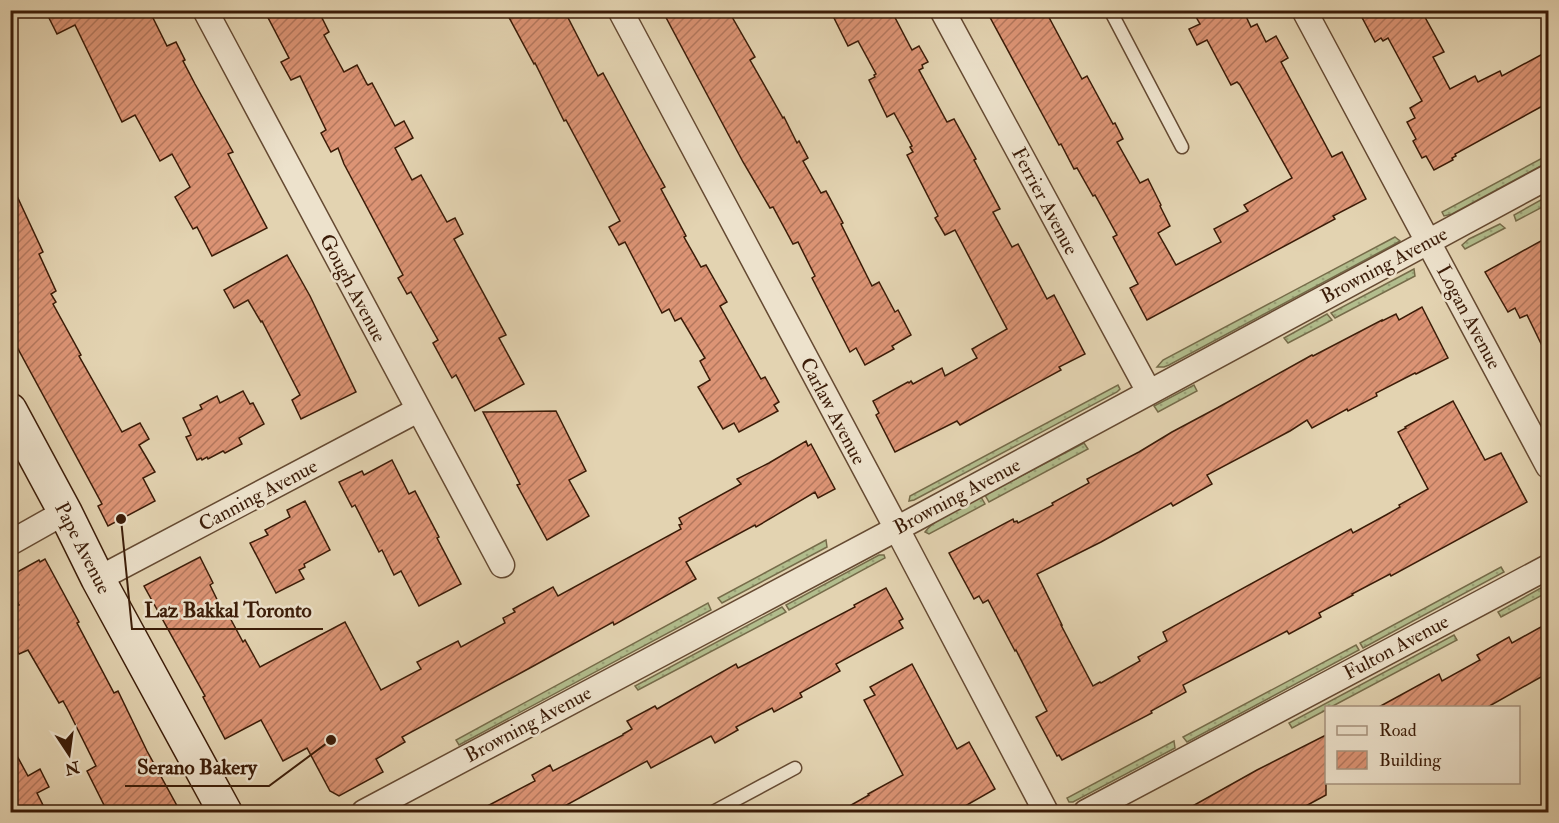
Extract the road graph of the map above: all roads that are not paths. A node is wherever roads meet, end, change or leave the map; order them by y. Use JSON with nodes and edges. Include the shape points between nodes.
{"nodes":[{"id":1,"x":205,"y":10,"type":"edge"},
{"id":2,"x":620,"y":10,"type":"edge"},
{"id":3,"x":942,"y":10,"type":"edge"},
{"id":4,"x":1110,"y":10,"type":"edge"},
{"id":5,"x":1304,"y":10,"type":"edge"},
{"id":6,"x":1182,"y":147,"type":"dead end"},
{"id":7,"x":1548,"y":177,"type":"edge"},
{"id":8,"x":1428,"y":241,"type":"junction"},
{"id":9,"x":1149,"y":392,"type":"junction"},
{"id":10,"x":10,"y":410,"type":"edge"},
{"id":11,"x":418,"y":410,"type":"junction"},
{"id":12,"x":1548,"y":466,"type":"edge"},
{"id":13,"x":65,"y":512,"type":"junction"},
{"id":14,"x":897,"y":529,"type":"junction"},
{"id":15,"x":10,"y":543,"type":"edge"},
{"id":16,"x":502,"y":565,"type":"dead end"},
{"id":17,"x":1548,"y":567,"type":"edge"},
{"id":18,"x":98,"y":579,"type":"junction"},
{"id":19,"x":795,"y":768,"type":"dead end"},
{"id":20,"x":225,"y":813,"type":"edge"},
{"id":21,"x":364,"y":813,"type":"edge"},
{"id":22,"x":713,"y":813,"type":"edge"},
{"id":23,"x":1046,"y":813,"type":"edge"},
{"id":24,"x":1086,"y":813,"type":"edge"}],
"edges":[{"from":1,"to":11,"type":"street","name":"Gough Avenue"},
{"from":2,"to":14,"type":"street","name":"Carlaw Avenue"},
{"from":3,"to":9,"type":"street","name":"Ferrier Avenue"},
{"from":4,"to":6,"type":"lane"},
{"from":5,"to":8,"type":"street","name":"Logan Avenue"},
{"from":7,"to":8,"type":"street","name":"Browning Avenue"},
{"from":8,"to":9,"type":"street","name":"Browning Avenue"},
{"from":8,"to":12,"type":"street","name":"Logan Avenue"},
{"from":9,"to":14,"type":"street","name":"Browning Avenue"},
{"from":10,"to":13,"type":"main road","name":"Pape Avenue"},
{"from":11,"to":16,"type":"street","name":"Gough Avenue"},
{"from":11,"to":18,"type":"street","name":"Canning Avenue"},
{"from":13,"to":15,"type":"street"},
{"from":13,"to":18,"type":"main road","name":"Pape Avenue"},
{"from":14,"to":21,"type":"street","name":"Browning Avenue"},
{"from":14,"to":23,"type":"street","name":"Carlaw Avenue"},
{"from":17,"to":24,"type":"street","name":"Fulton Avenue"},
{"from":18,"to":20,"type":"main road","name":"Pape Avenue"},
{"from":19,"to":22,"type":"lane"}]}
